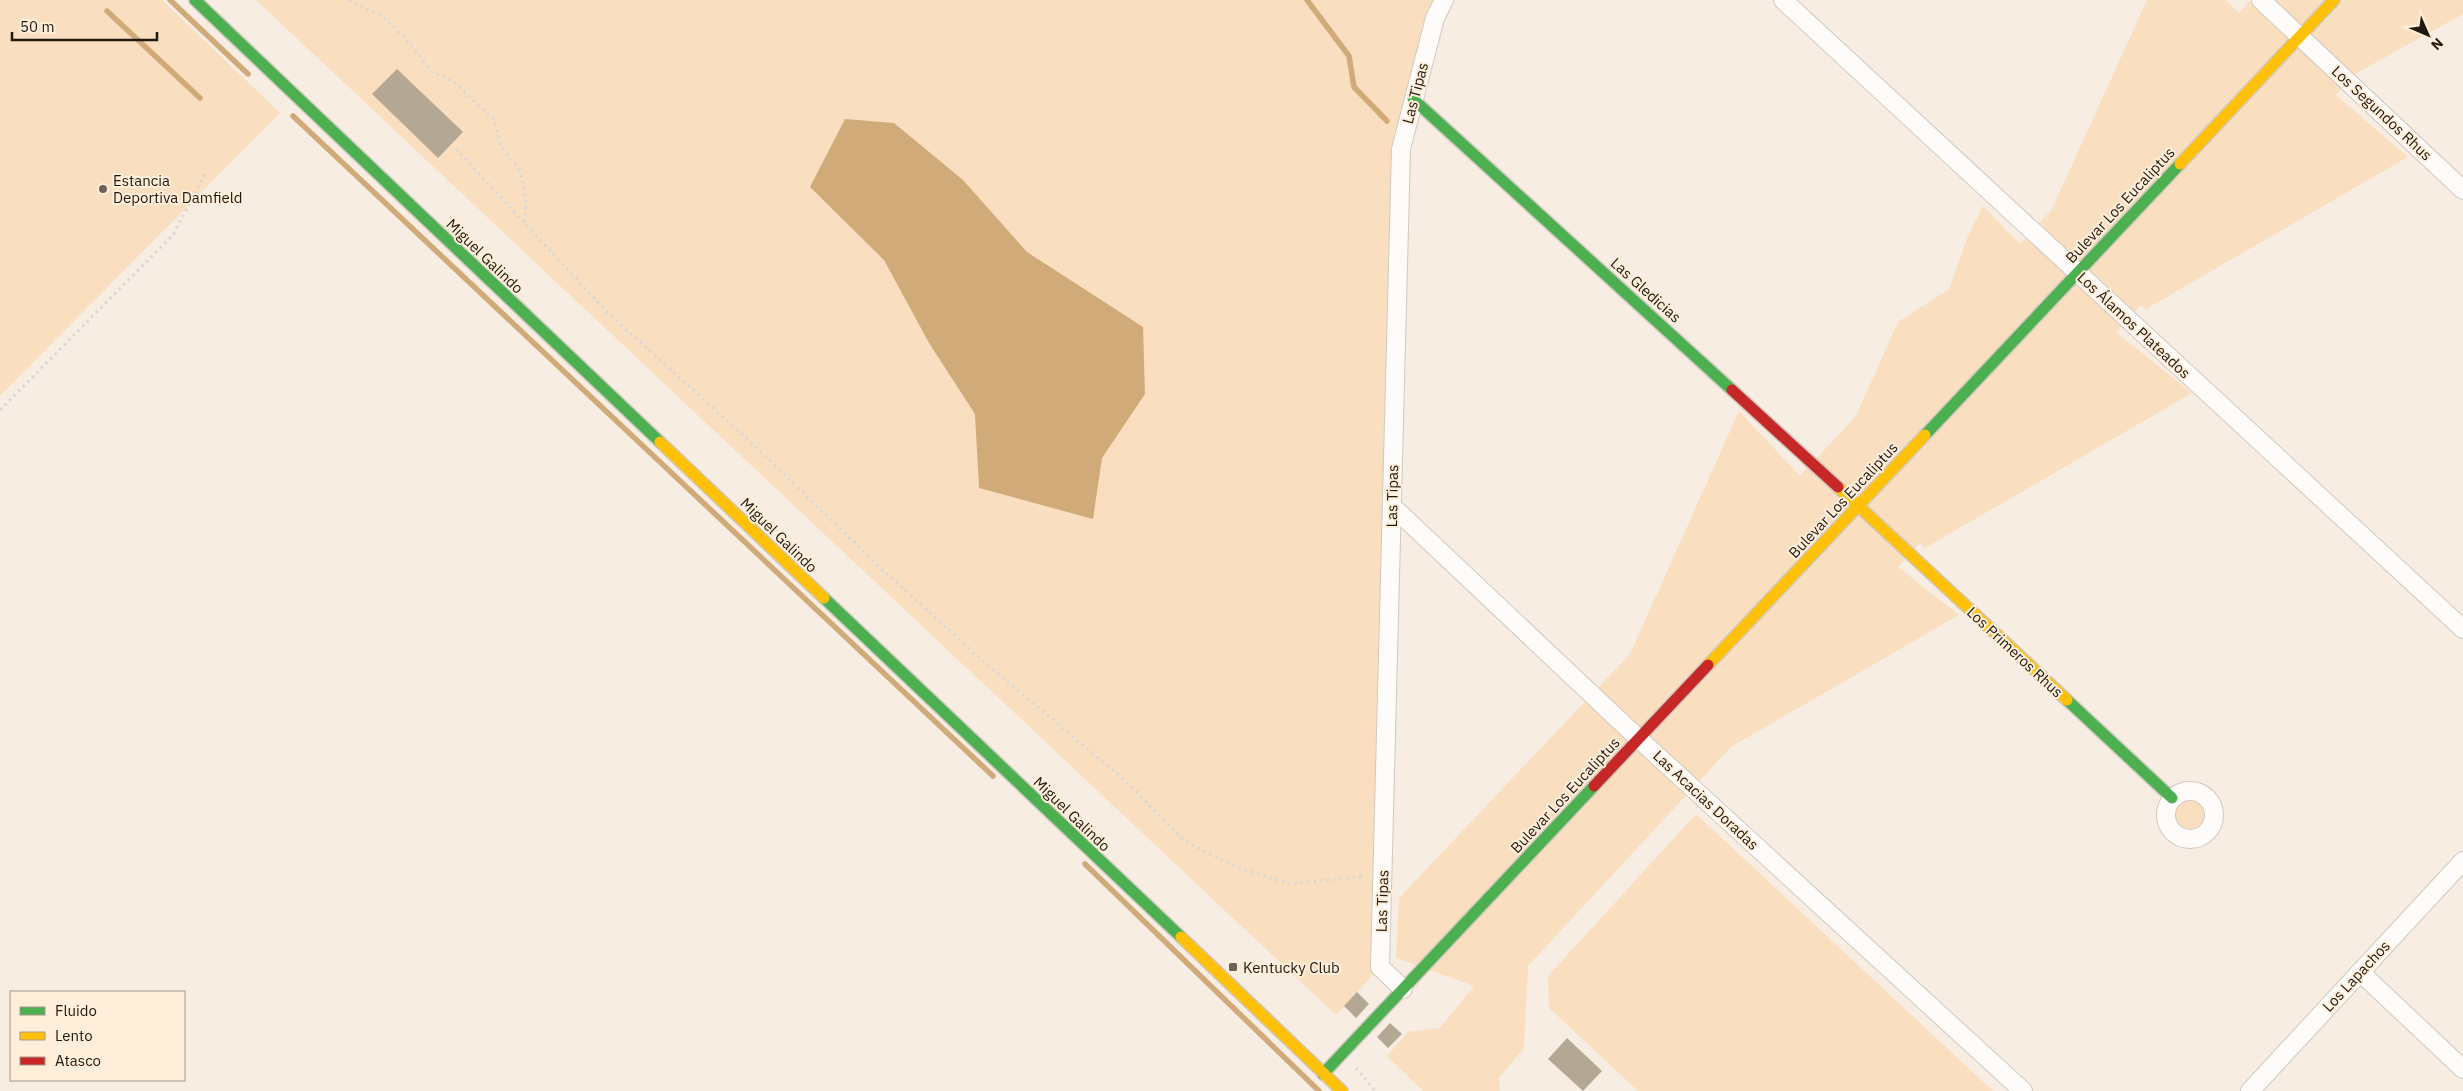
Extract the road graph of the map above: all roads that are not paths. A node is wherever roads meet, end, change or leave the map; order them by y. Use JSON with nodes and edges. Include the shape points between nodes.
{"nodes":[{"id":1,"x":196,"y":0,"type":"edge"},
{"id":2,"x":1444,"y":0,"type":"edge"},
{"id":3,"x":1783,"y":0,"type":"edge"},
{"id":4,"x":2261,"y":0,"type":"edge"},
{"id":5,"x":2334,"y":0,"type":"edge"},
{"id":6,"x":2300,"y":36,"type":"junction"},
{"id":7,"x":1413,"y":99,"type":"junction"},
{"id":8,"x":2463,"y":190,"type":"edge"},
{"id":9,"x":2077,"y":273,"type":"junction"},
{"id":10,"x":1858,"y":505,"type":"junction"},
{"id":11,"x":1392,"y":506,"type":"junction"},
{"id":12,"x":2463,"y":629,"type":"edge"},
{"id":13,"x":1639,"y":739,"type":"junction"},
{"id":14,"x":2172,"y":798,"type":"dead end"},
{"id":15,"x":2463,"y":861,"type":"edge"},
{"id":16,"x":2360,"y":972,"type":"junction"},
{"id":17,"x":1403,"y":989,"type":"junction"},
{"id":18,"x":2463,"y":1069,"type":"edge"},
{"id":19,"x":1324,"y":1074,"type":"junction"},
{"id":20,"x":1342,"y":1091,"type":"edge"},
{"id":21,"x":2022,"y":1091,"type":"edge"},
{"id":22,"x":2250,"y":1091,"type":"edge"}],
"edges":[{"from":1,"to":19,"type":"street","name":"Miguel Galindo"},
{"from":2,"to":7,"type":"street","name":"Las Tipas","via":[[1435,18]]},
{"from":3,"to":9,"type":"street","name":"Los Álamos Plateados"},
{"from":4,"to":6,"type":"street","name":"Los Segundos Rhus"},
{"from":5,"to":6,"type":"street","name":"Bulevar Los Eucaliptus"},
{"from":6,"to":8,"type":"street","name":"Los Segundos Rhus"},
{"from":6,"to":9,"type":"street","name":"Bulevar Los Eucaliptus"},
{"from":7,"to":10,"type":"street","name":"Las Gledicias"},
{"from":7,"to":11,"type":"street","name":"Las Tipas","via":[[1401,148]]},
{"from":9,"to":10,"type":"street","name":"Bulevar Los Eucaliptus"},
{"from":9,"to":12,"type":"street","name":"Los Álamos Plateados"},
{"from":10,"to":13,"type":"street","name":"Bulevar Los Eucaliptus"},
{"from":10,"to":14,"type":"street","name":"Los Primeros Rhus"},
{"from":11,"to":13,"type":"street","name":"Las Acacias Doradas"},
{"from":11,"to":17,"type":"street","name":"Las Tipas","via":[[1380,966]]},
{"from":13,"to":17,"type":"street","name":"Bulevar Los Eucaliptus"},
{"from":13,"to":21,"type":"street","name":"Las Acacias Doradas"},
{"from":15,"to":16,"type":"street","name":"Los Lapachos"},
{"from":16,"to":18,"type":"street"},
{"from":16,"to":22,"type":"street","name":"Los Lapachos"},
{"from":17,"to":19,"type":"street","name":"Bulevar Los Eucaliptus"},
{"from":19,"to":20,"type":"street","name":"Miguel Galindo"}]}
